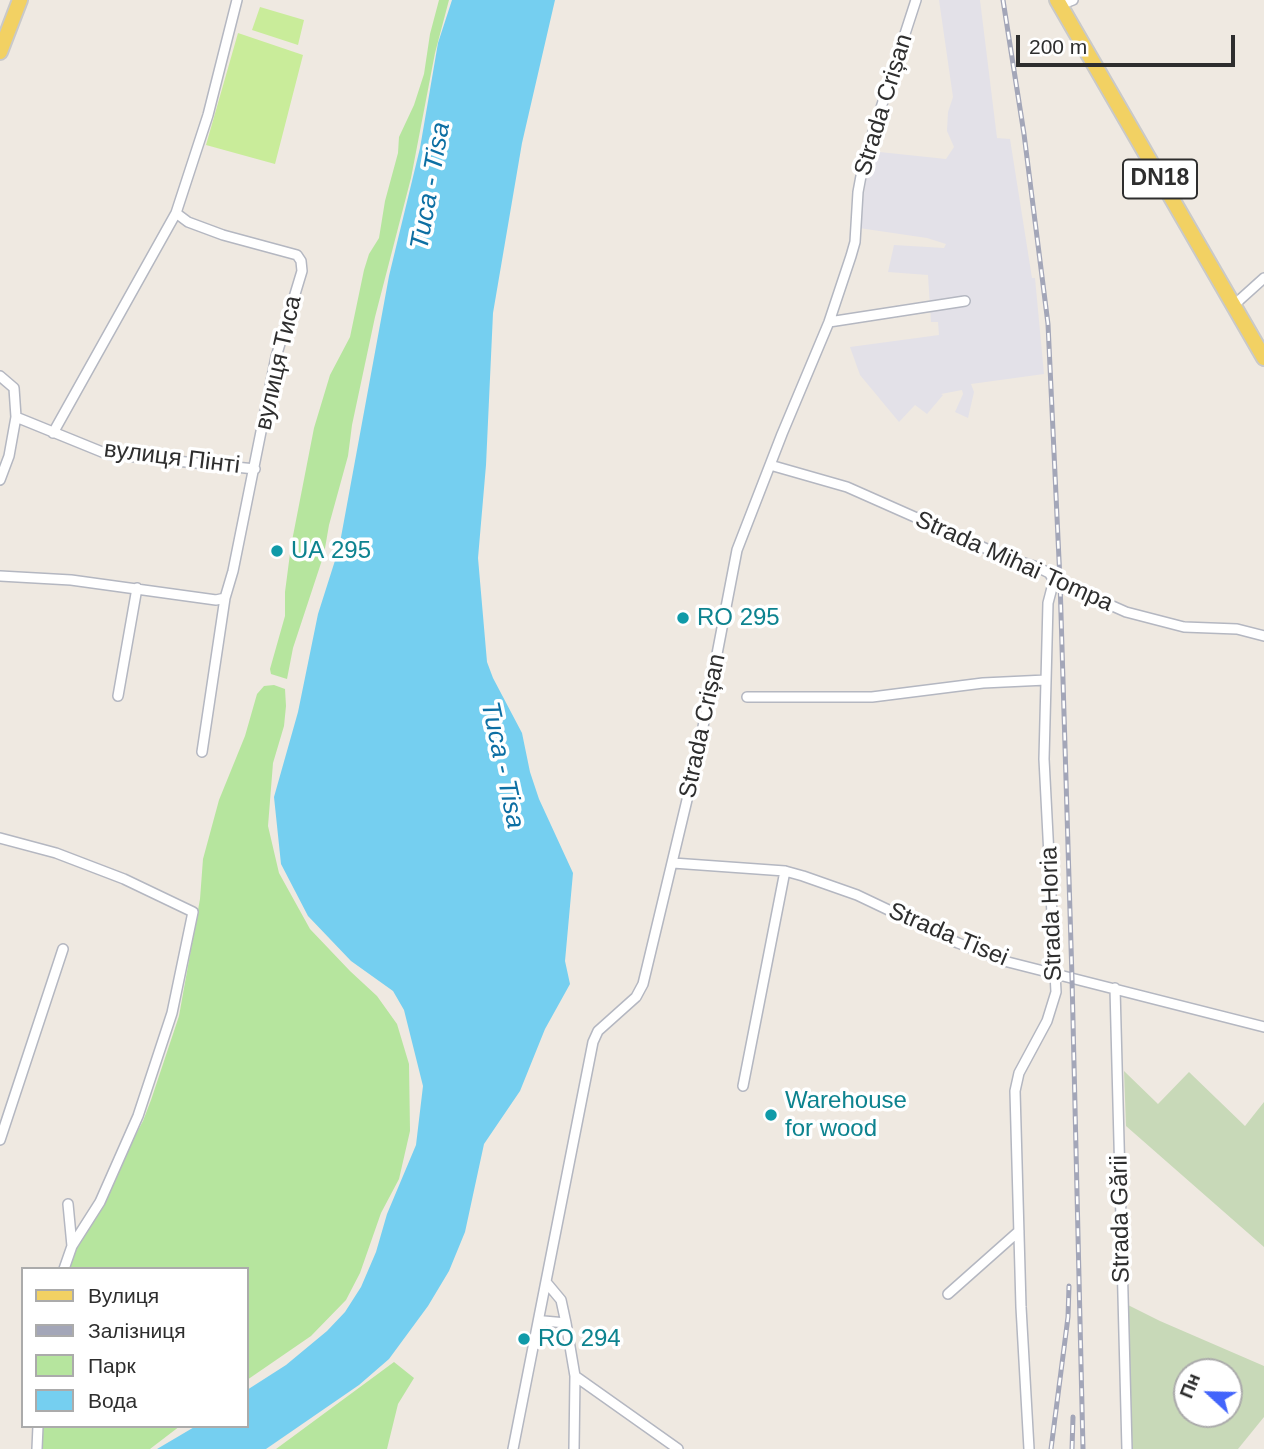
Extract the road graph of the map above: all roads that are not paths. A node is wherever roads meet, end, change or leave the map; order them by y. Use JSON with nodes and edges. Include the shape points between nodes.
{"nodes":[{"id":1,"x":20,"y":0,"type":"edge"},
{"id":2,"x":237,"y":0,"type":"edge"},
{"id":3,"x":916,"y":0,"type":"edge"},
{"id":4,"x":1063,"y":2,"type":"edge"},
{"id":5,"x":0,"y":52,"type":"edge"},
{"id":6,"x":176,"y":213,"type":"junction"},
{"id":7,"x":1264,"y":278,"type":"edge"},
{"id":8,"x":965,"y":301,"type":"dead end"},
{"id":9,"x":1234,"y":305,"type":"junction"},
{"id":10,"x":829,"y":322,"type":"junction"},
{"id":11,"x":1264,"y":358,"type":"edge"},
{"id":12,"x":0,"y":376,"type":"edge"},
{"id":13,"x":16,"y":417,"type":"junction"},
{"id":14,"x":53,"y":433,"type":"junction"},
{"id":15,"x":770,"y":465,"type":"junction"},
{"id":16,"x":255,"y":469,"type":"junction"},
{"id":17,"x":0,"y":480,"type":"edge"},
{"id":18,"x":0,"y":576,"type":"edge"},
{"id":19,"x":1054,"y":580,"type":"junction"},
{"id":20,"x":137,"y":588,"type":"junction"},
{"id":21,"x":225,"y":598,"type":"junction"},
{"id":22,"x":1264,"y":636,"type":"edge"},
{"id":23,"x":1046,"y":680,"type":"junction"},
{"id":24,"x":118,"y":696,"type":"dead end"},
{"id":25,"x":747,"y":697,"type":"dead end"},
{"id":26,"x":202,"y":752,"type":"dead end"},
{"id":27,"x":0,"y":838,"type":"edge"},
{"id":28,"x":674,"y":863,"type":"junction"},
{"id":29,"x":785,"y":871,"type":"junction"},
{"id":30,"x":62,"y":949,"type":"dead end"},
{"id":31,"x":1057,"y":975,"type":"junction"},
{"id":32,"x":1115,"y":988,"type":"junction"},
{"id":33,"x":1264,"y":1027,"type":"edge"},
{"id":34,"x":743,"y":1086,"type":"dead end"},
{"id":35,"x":0,"y":1140,"type":"edge"},
{"id":36,"x":68,"y":1204,"type":"dead end"},
{"id":37,"x":1019,"y":1231,"type":"junction"},
{"id":38,"x":72,"y":1246,"type":"junction"},
{"id":39,"x":65,"y":1267,"type":"edge"},
{"id":40,"x":546,"y":1282,"type":"junction"},
{"id":41,"x":948,"y":1294,"type":"dead end"},
{"id":42,"x":566,"y":1323,"type":"junction"},
{"id":43,"x":537,"y":1330,"type":"junction"},
{"id":44,"x":575,"y":1376,"type":"junction"},
{"id":45,"x":38,"y":1428,"type":"edge"},
{"id":46,"x":37,"y":1449,"type":"edge"},
{"id":47,"x":513,"y":1449,"type":"edge"},
{"id":48,"x":574,"y":1449,"type":"edge"},
{"id":49,"x":678,"y":1449,"type":"edge"},
{"id":50,"x":1029,"y":1449,"type":"edge"},
{"id":51,"x":1128,"y":1449,"type":"edge"}],
"edges":[{"from":1,"to":5,"type":"main road"},
{"from":2,"to":6,"type":"street","via":[[208,115]]},
{"from":3,"to":10,"type":"street","name":"Strada Crișan","via":[[864,160],[853,249]]},
{"from":4,"to":9,"type":"main road","number":"DN18"},
{"from":6,"to":14,"type":"street"},
{"from":6,"to":16,"type":"street","name":"вулиця Тиса","via":[[223,235],[297,255],[301,261]]},
{"from":7,"to":9,"type":"street"},
{"from":8,"to":10,"type":"street"},
{"from":9,"to":11,"type":"main road","number":"DN18"},
{"from":10,"to":15,"type":"street","name":"Strada Crișan"},
{"from":12,"to":13,"type":"street","via":[[14,388]]},
{"from":13,"to":14,"type":"street","name":"вулиця Пінті"},
{"from":13,"to":17,"type":"street"},
{"from":14,"to":16,"type":"street","name":"вулиця Пінті","via":[[107,454]]},
{"from":15,"to":19,"type":"street","name":"Strada Mihai Tompa","via":[[847,487],[1004,557],[1037,566]]},
{"from":15,"to":28,"type":"street","name":"Strada Crișan","via":[[737,550]]},
{"from":16,"to":21,"type":"street","name":"вулиця Тиса"},
{"from":18,"to":20,"type":"street"},
{"from":19,"to":22,"type":"street","name":"Strada Mihai Tompa","via":[[1146,619]]},
{"from":19,"to":23,"type":"street","name":"Strada Horia","via":[[1048,603]]},
{"from":20,"to":21,"type":"street"},
{"from":20,"to":24,"type":"street"},
{"from":21,"to":26,"type":"street","name":"вулиця Тиса"},
{"from":23,"to":25,"type":"street","via":[[872,697]]},
{"from":23,"to":31,"type":"street","name":"Strada Horia","via":[[1044,758]]},
{"from":27,"to":38,"type":"street","via":[[124,879],[193,912],[172,1013],[138,1116],[100,1202]]},
{"from":28,"to":29,"type":"street","name":"Strada Tisei"},
{"from":28,"to":40,"type":"street","name":"Strada Crișan","via":[[643,984],[595,1038]]},
{"from":29,"to":31,"type":"street","name":"Strada Tisei","via":[[857,895],[980,953]]},
{"from":29,"to":34,"type":"street"},
{"from":30,"to":35,"type":"street"},
{"from":31,"to":32,"type":"street","name":"Strada Tisei"},
{"from":31,"to":37,"type":"street","name":"Strada Horia","via":[[1050,1013],[1016,1082]]},
{"from":32,"to":33,"type":"street","name":"Strada Tisei"},
{"from":32,"to":51,"type":"street","name":"Strada Gării"},
{"from":36,"to":38,"type":"street"},
{"from":37,"to":41,"type":"street"},
{"from":37,"to":50,"type":"street","name":"Strada Horia"},
{"from":38,"to":39,"type":"street"},
{"from":40,"to":42,"type":"street","via":[[561,1300]]},
{"from":40,"to":43,"type":"street","name":"Strada Crișan"},
{"from":42,"to":43,"type":"street","via":[[544,1321]]},
{"from":42,"to":44,"type":"street"},
{"from":43,"to":47,"type":"street","name":"Strada Crișan"},
{"from":44,"to":48,"type":"street"},
{"from":44,"to":49,"type":"street"},
{"from":45,"to":46,"type":"street"}]}
